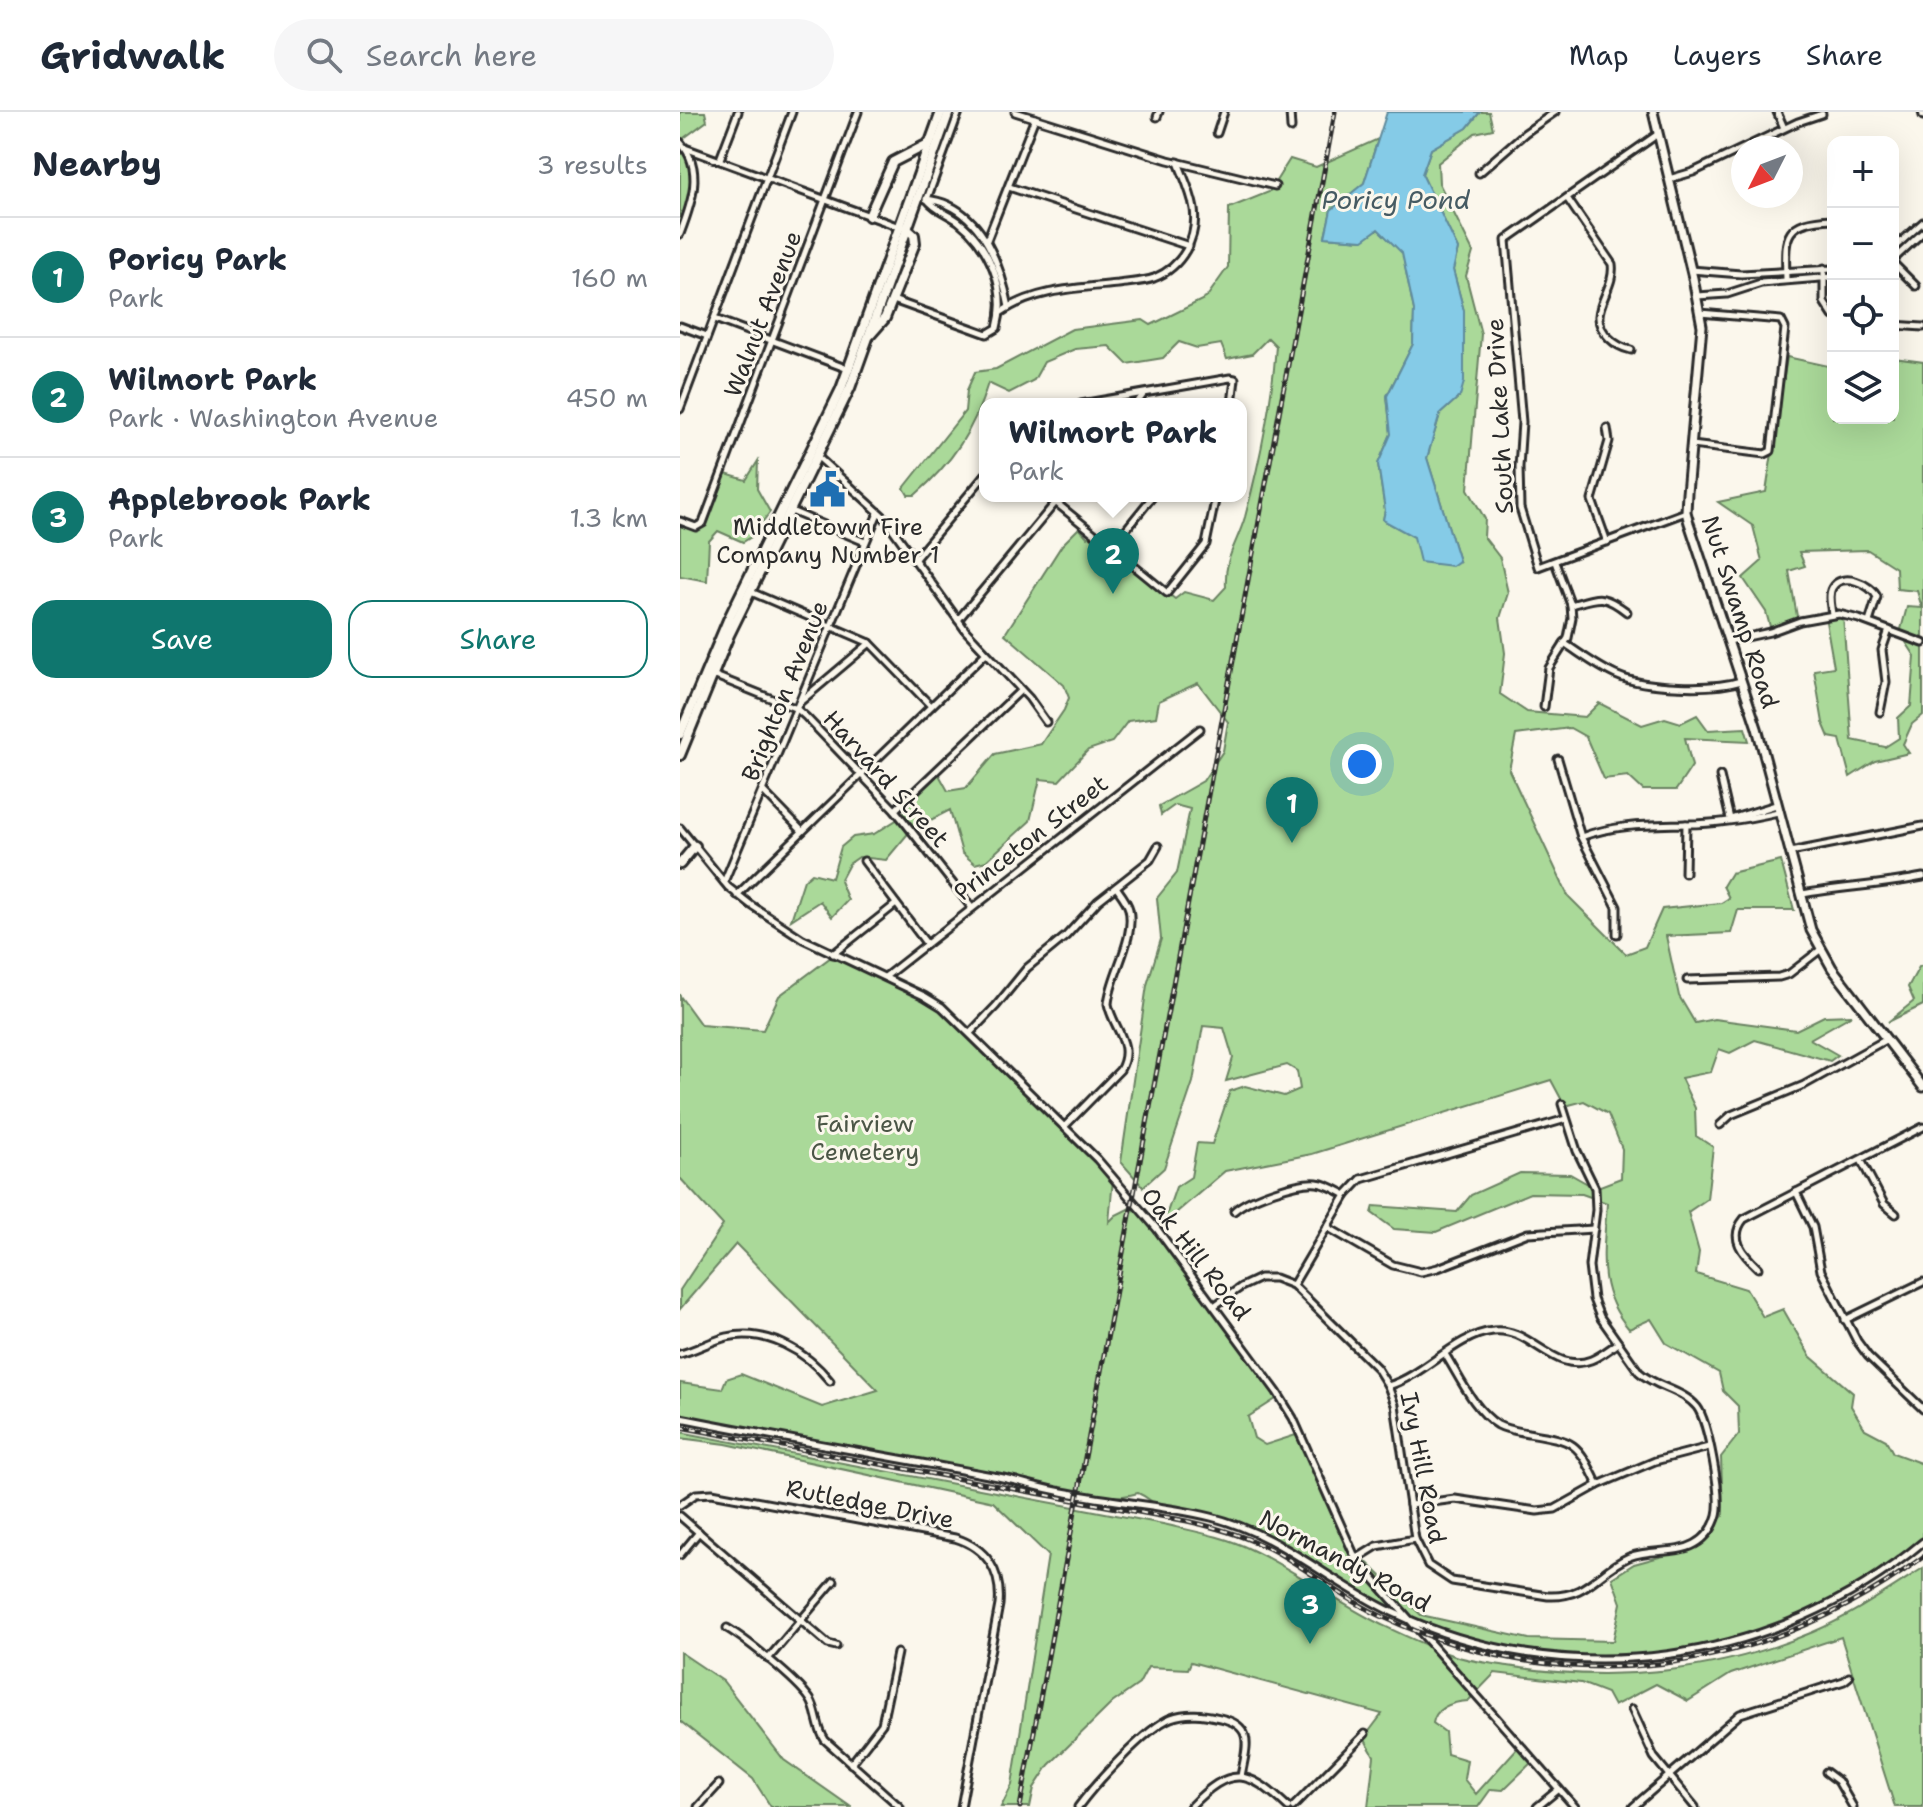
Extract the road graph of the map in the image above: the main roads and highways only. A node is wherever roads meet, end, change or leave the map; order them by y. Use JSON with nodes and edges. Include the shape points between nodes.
{"nodes":[{"id":1,"x":941,"y":112,"type":"edge"},
{"id":2,"x":949,"y":112,"type":"edge"},
{"id":3,"x":1653,"y":112,"type":"edge"},
{"id":4,"x":928,"y":144,"type":"junction"},
{"id":5,"x":869,"y":216,"type":"road end"},
{"id":6,"x":903,"y":228,"type":"junction"},
{"id":7,"x":870,"y":336,"type":"junction"},
{"id":8,"x":680,"y":734,"type":"edge"},
{"id":9,"x":680,"y":755,"type":"edge"},
{"id":10,"x":695,"y":846,"type":"road end"},
{"id":11,"x":680,"y":864,"type":"edge"},
{"id":12,"x":1923,"y":1087,"type":"edge"}],
"edges":[{"from":1,"to":4,"type":"highway"},
{"from":2,"to":6,"type":"highway","via":[[923,198]]},
{"from":3,"to":12,"type":"main road","name":"Nut Swamp Road","via":[[1700,313],[1702,345],[1686,512],[1760,740],[1809,925],[1820,950]]},
{"from":4,"to":5,"type":"highway","via":[[893,162]]},
{"from":4,"to":6,"type":"highway"},
{"from":6,"to":7,"type":"highway"},
{"from":6,"to":7,"type":"highway","via":[[916,239],[882,324]]},
{"from":6,"to":8,"type":"highway","via":[[826,424],[728,620]]},
{"from":7,"to":9,"type":"highway"},
{"from":10,"to":11,"type":"highway"}]}
